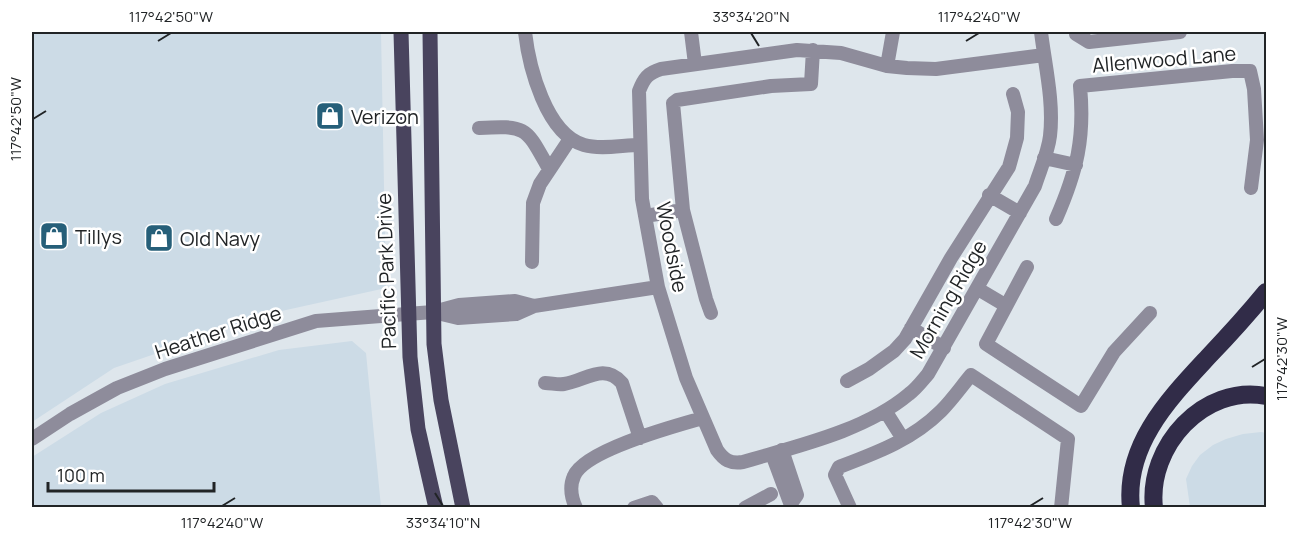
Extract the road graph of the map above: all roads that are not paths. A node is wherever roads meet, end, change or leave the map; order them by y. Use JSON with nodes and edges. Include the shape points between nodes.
{"nodes":[{"id":1,"x":401,"y":32,"type":"edge"},
{"id":2,"x":430,"y":32,"type":"edge"},
{"id":3,"x":525,"y":32,"type":"edge"},
{"id":4,"x":691,"y":32,"type":"edge"},
{"id":5,"x":893,"y":32,"type":"edge"},
{"id":6,"x":1041,"y":32,"type":"edge"},
{"id":7,"x":1076,"y":32,"type":"edge"},
{"id":8,"x":1180,"y":32,"type":"edge"},
{"id":9,"x":813,"y":50,"type":"junction"},
{"id":10,"x":1044,"y":56,"type":"junction"},
{"id":11,"x":695,"y":64,"type":"junction"},
{"id":12,"x":887,"y":66,"type":"junction"},
{"id":13,"x":1013,"y":94,"type":"dead end"},
{"id":14,"x":479,"y":128,"type":"dead end"},
{"id":15,"x":570,"y":139,"type":"junction"},
{"id":16,"x":640,"y":145,"type":"junction"},
{"id":17,"x":1044,"y":158,"type":"junction"},
{"id":18,"x":1076,"y":165,"type":"junction"},
{"id":19,"x":549,"y":169,"type":"junction"},
{"id":20,"x":1251,"y":188,"type":"dead end"},
{"id":21,"x":989,"y":195,"type":"junction"},
{"id":22,"x":683,"y":210,"type":"junction"},
{"id":23,"x":1020,"y":213,"type":"junction"},
{"id":24,"x":645,"y":216,"type":"junction"},
{"id":25,"x":1056,"y":219,"type":"dead end"},
{"id":26,"x":532,"y":262,"type":"dead end"},
{"id":27,"x":1027,"y":267,"type":"dead end"},
{"id":28,"x":658,"y":287,"type":"junction"},
{"id":29,"x":978,"y":289,"type":"junction"},
{"id":30,"x":1266,"y":292,"type":"edge"},
{"id":31,"x":1005,"y":305,"type":"junction"},
{"id":32,"x":433,"y":312,"type":"junction"},
{"id":33,"x":408,"y":313,"type":"junction"},
{"id":34,"x":711,"y":313,"type":"dead end"},
{"id":35,"x":1150,"y":313,"type":"dead end"},
{"id":36,"x":911,"y":328,"type":"junction"},
{"id":37,"x":944,"y":348,"type":"junction"},
{"id":38,"x":847,"y":381,"type":"dead end"},
{"id":39,"x":545,"y":383,"type":"dead end"},
{"id":40,"x":1266,"y":396,"type":"edge"},
{"id":41,"x":886,"y":412,"type":"junction"},
{"id":42,"x":703,"y":418,"type":"junction"},
{"id":43,"x":639,"y":438,"type":"junction"},
{"id":44,"x":32,"y":439,"type":"edge"},
{"id":45,"x":903,"y":439,"type":"junction"},
{"id":46,"x":777,"y":452,"type":"junction"},
{"id":47,"x":729,"y":462,"type":"joint"},
{"id":48,"x":771,"y":494,"type":"dead end"},
{"id":49,"x":791,"y":506,"type":"edge"},
{"id":50,"x":436,"y":507,"type":"edge"},
{"id":51,"x":463,"y":507,"type":"edge"},
{"id":52,"x":576,"y":507,"type":"edge"},
{"id":53,"x":634,"y":507,"type":"edge"},
{"id":54,"x":657,"y":507,"type":"edge"},
{"id":55,"x":746,"y":507,"type":"edge"},
{"id":56,"x":850,"y":507,"type":"edge"},
{"id":57,"x":1062,"y":507,"type":"edge"},
{"id":58,"x":1131,"y":507,"type":"edge"},
{"id":59,"x":1154,"y":507,"type":"edge"}],
"edges":[{"from":1,"to":33,"type":"main road","name":"Pacific Park Drive"},
{"from":2,"to":32,"type":"main road"},
{"from":3,"to":15,"type":"street","via":[[535,80],[558,127]]},
{"from":4,"to":11,"type":"street"},
{"from":5,"to":12,"type":"street"},
{"from":6,"to":10,"type":"street","name":"Morning Ridge"},
{"from":7,"to":8,"type":"street","via":[[1089,42]]},
{"from":9,"to":11,"type":"street"},
{"from":9,"to":12,"type":"street"},
{"from":9,"to":22,"type":"street","via":[[811,84],[771,86],[677,99],[673,103]]},
{"from":10,"to":12,"type":"street","via":[[936,69]]},
{"from":10,"to":17,"type":"street","name":"Morning Ridge","via":[[1050,114]]},
{"from":11,"to":16,"type":"street","name":"Woodside","via":[[661,69],[644,79],[639,91]]},
{"from":13,"to":21,"type":"street","via":[[1018,112],[1017,138],[1009,167]]},
{"from":14,"to":19,"type":"street","via":[[506,126],[527,132]]},
{"from":15,"to":16,"type":"street","via":[[593,146]]},
{"from":15,"to":19,"type":"street"},
{"from":16,"to":24,"type":"street","name":"Woodside"},
{"from":17,"to":18,"type":"street"},
{"from":17,"to":23,"type":"street","name":"Morning Ridge"},
{"from":18,"to":20,"type":"street","name":"Allenwood Lane","via":[[1083,114],[1080,86],[1250,71],[1257,140]]},
{"from":18,"to":25,"type":"street","name":"Allenwood Lane"},
{"from":19,"to":26,"type":"street","via":[[533,203]]},
{"from":21,"to":23,"type":"street"},
{"from":21,"to":36,"type":"street"},
{"from":22,"to":24,"type":"street"},
{"from":22,"to":34,"type":"street"},
{"from":23,"to":29,"type":"street","name":"Morning Ridge"},
{"from":24,"to":28,"type":"street","name":"Woodside"},
{"from":27,"to":31,"type":"street"},
{"from":28,"to":32,"type":"street","name":"Heather Ridge","via":[[534,306],[515,301],[459,305]]},
{"from":28,"to":42,"type":"street","name":"Woodside","via":[[686,378]]},
{"from":29,"to":31,"type":"street"},
{"from":29,"to":37,"type":"street","name":"Morning Ridge"},
{"from":30,"to":58,"type":"highway","via":[[1152,423],[1131,479]]},
{"from":31,"to":35,"type":"street","via":[[986,344],[1081,406],[1114,352]]},
{"from":32,"to":33,"type":"street","name":"Heather Ridge"},
{"from":32,"to":51,"type":"main road","via":[[441,400]]},
{"from":33,"to":44,"type":"street","name":"Heather Ridge","via":[[316,321],[165,369],[117,388]]},
{"from":33,"to":50,"type":"main road","name":"Pacific Park Drive","via":[[414,403]]},
{"from":36,"to":37,"type":"street"},
{"from":36,"to":38,"type":"street","via":[[894,351]]},
{"from":37,"to":41,"type":"street","name":"Morning Ridge","via":[[911,393]]},
{"from":39,"to":43,"type":"street","via":[[564,384],[606,373],[616,376],[622,383]]},
{"from":40,"to":59,"type":"highway","via":[[1229,397],[1188,419],[1168,444],[1160,462]]},
{"from":41,"to":45,"type":"street"},
{"from":41,"to":46,"type":"street","name":"Morning Ridge"},
{"from":42,"to":43,"type":"street"},
{"from":42,"to":47,"type":"street","name":"Woodside","via":[[717,450]]},
{"from":43,"to":52,"type":"street","via":[[582,465],[570,488]]},
{"from":45,"to":56,"type":"street","via":[[838,467],[836,475]]},
{"from":45,"to":57,"type":"street","via":[[940,412],[970,375],[1068,439]]},
{"from":46,"to":47,"type":"street","name":"Morning Ridge"},
{"from":46,"to":49,"type":"street","via":[[797,495]]},
{"from":48,"to":55,"type":"street"},
{"from":53,"to":54,"type":"street","via":[[652,502]]}]}
